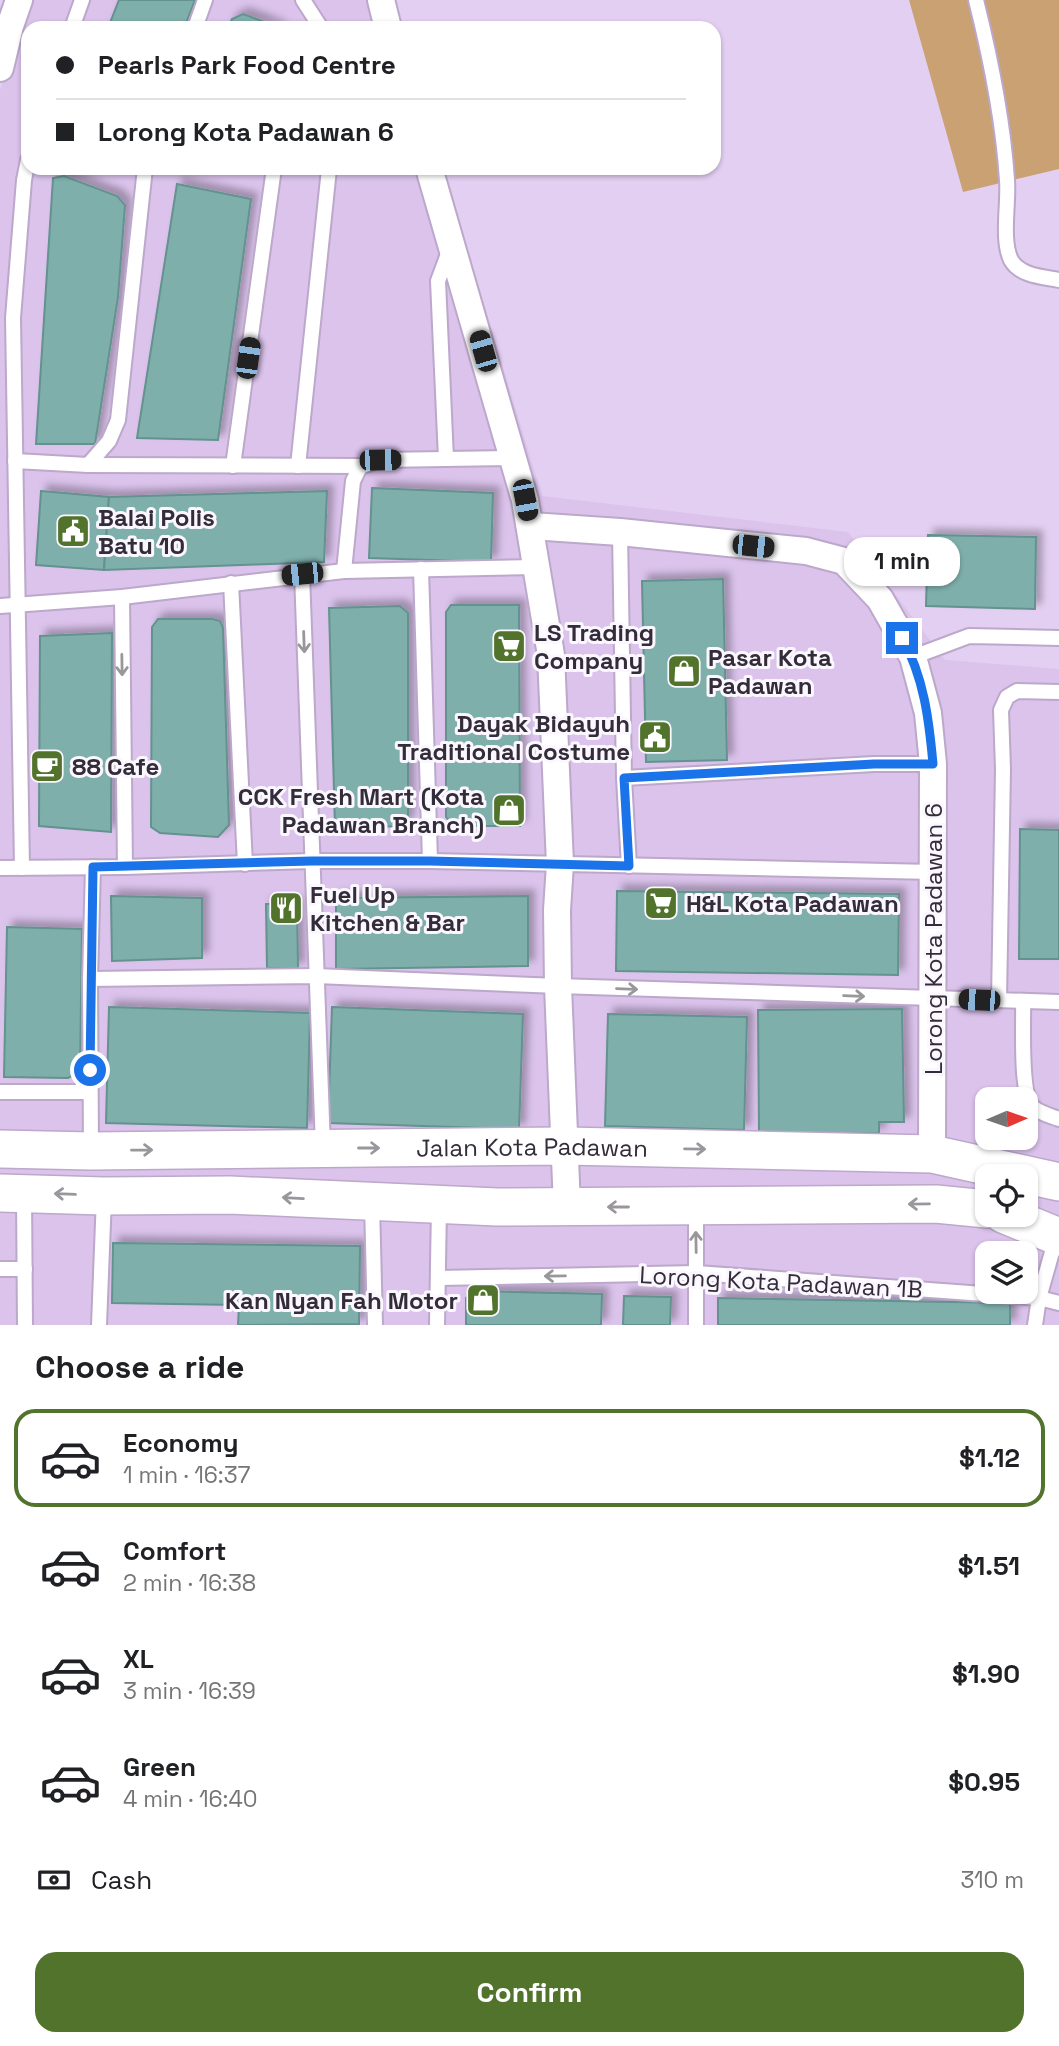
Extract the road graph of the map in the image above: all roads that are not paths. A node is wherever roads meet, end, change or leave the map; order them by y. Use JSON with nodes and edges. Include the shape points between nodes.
{"nodes":[{"id":1,"x":19,"y":0,"type":"edge"},
{"id":2,"x":82,"y":0,"type":"edge"},
{"id":3,"x":205,"y":0,"type":"edge"},
{"id":4,"x":303,"y":0,"type":"edge"},
{"id":5,"x":381,"y":0,"type":"edge"},
{"id":6,"x":976,"y":0,"type":"edge"},
{"id":7,"x":74,"y":21,"type":"edge"},
{"id":8,"x":198,"y":21,"type":"edge"},
{"id":9,"x":316,"y":21,"type":"edge"},
{"id":10,"x":386,"y":21,"type":"edge"},
{"id":11,"x":0,"y":68,"type":"edge"},
{"id":12,"x":25,"y":175,"type":"edge"},
{"id":13,"x":144,"y":175,"type":"edge"},
{"id":14,"x":273,"y":175,"type":"edge"},
{"id":15,"x":323,"y":175,"type":"edge"},
{"id":16,"x":431,"y":175,"type":"edge"},
{"id":17,"x":453,"y":243,"type":"junction"},
{"id":18,"x":1059,"y":281,"type":"edge"},
{"id":19,"x":513,"y":457,"type":"junction"},
{"id":20,"x":446,"y":459,"type":"junction"},
{"id":21,"x":15,"y":461,"type":"junction"},
{"id":22,"x":88,"y":465,"type":"junction"},
{"id":23,"x":233,"y":466,"type":"junction"},
{"id":24,"x":298,"y":466,"type":"junction"},
{"id":25,"x":362,"y":466,"type":"junction"},
{"id":26,"x":531,"y":526,"type":"junction"},
{"id":27,"x":620,"y":532,"type":"junction"},
{"id":28,"x":538,"y":567,"type":"junction"},
{"id":29,"x":421,"y":569,"type":"junction"},
{"id":30,"x":344,"y":571,"type":"junction"},
{"id":31,"x":302,"y":574,"type":"junction"},
{"id":32,"x":231,"y":583,"type":"junction"},
{"id":33,"x":122,"y":597,"type":"junction"},
{"id":34,"x":19,"y":605,"type":"junction"},
{"id":35,"x":0,"y":606,"type":"edge"},
{"id":36,"x":1059,"y":638,"type":"edge"},
{"id":37,"x":913,"y":657,"type":"junction"},
{"id":38,"x":1059,"y":692,"type":"edge"},
{"id":39,"x":933,"y":764,"type":"junction"},
{"id":40,"x":624,"y":778,"type":"junction"},
{"id":41,"x":312,"y":861,"type":"junction"},
{"id":42,"x":430,"y":861,"type":"junction"},
{"id":43,"x":244,"y":864,"type":"junction"},
{"id":44,"x":560,"y":864,"type":"junction"},
{"id":45,"x":629,"y":866,"type":"junction"},
{"id":46,"x":93,"y":867,"type":"junction"},
{"id":47,"x":125,"y":867,"type":"junction"},
{"id":48,"x":0,"y":868,"type":"edge"},
{"id":49,"x":22,"y":868,"type":"junction"},
{"id":50,"x":933,"y":872,"type":"junction"},
{"id":51,"x":316,"y":975,"type":"junction"},
{"id":52,"x":90,"y":979,"type":"junction"},
{"id":53,"x":558,"y":986,"type":"junction"},
{"id":54,"x":932,"y":998,"type":"junction"},
{"id":55,"x":999,"y":1000,"type":"junction"},
{"id":56,"x":1023,"y":1001,"type":"junction"},
{"id":57,"x":1059,"y":1002,"type":"edge"},
{"id":58,"x":0,"y":1092,"type":"edge"},
{"id":59,"x":90,"y":1092,"type":"junction"},
{"id":60,"x":1059,"y":1119,"type":"edge"},
{"id":61,"x":566,"y":1146,"type":"junction"},
{"id":62,"x":323,"y":1147,"type":"junction"},
{"id":63,"x":0,"y":1149,"type":"edge"},
{"id":64,"x":91,"y":1151,"type":"junction"},
{"id":65,"x":932,"y":1154,"type":"junction"},
{"id":66,"x":1059,"y":1182,"type":"edge"},
{"id":67,"x":12,"y":1193,"type":"edge"},
{"id":68,"x":104,"y":1196,"type":"junction"},
{"id":69,"x":372,"y":1201,"type":"junction"},
{"id":70,"x":439,"y":1206,"type":"junction"},
{"id":71,"x":568,"y":1207,"type":"junction"},
{"id":72,"x":696,"y":1208,"type":"junction"},
{"id":73,"x":975,"y":1208,"type":"edge"},
{"id":74,"x":1034,"y":1227,"type":"edge"},
{"id":75,"x":1058,"y":1237,"type":"edge"},
{"id":76,"x":0,"y":1269,"type":"edge"},
{"id":77,"x":25,"y":1269,"type":"junction"},
{"id":78,"x":697,"y":1273,"type":"junction"},
{"id":79,"x":439,"y":1278,"type":"junction"},
{"id":80,"x":1039,"y":1298,"type":"junction"},
{"id":81,"x":1059,"y":1303,"type":"edge"},
{"id":82,"x":25,"y":1325,"type":"edge"},
{"id":83,"x":99,"y":1325,"type":"edge"},
{"id":84,"x":375,"y":1325,"type":"edge"},
{"id":85,"x":437,"y":1325,"type":"edge"},
{"id":86,"x":696,"y":1325,"type":"edge"},
{"id":87,"x":1035,"y":1325,"type":"edge"}],
"edges":[{"from":1,"to":11,"type":"street"},
{"from":2,"to":7,"type":"lane"},
{"from":3,"to":8,"type":"lane"},
{"from":4,"to":9,"type":"lane"},
{"from":5,"to":10,"type":"street"},
{"from":6,"to":18,"type":"lane","via":[[994,71],[1003,134],[1006,236],[1012,261],[1026,273]]},
{"from":12,"to":21,"type":"lane","via":[[13,318]]},
{"from":13,"to":22,"type":"lane","via":[[118,420],[109,441]]},
{"from":14,"to":23,"type":"lane"},
{"from":15,"to":24,"type":"lane"},
{"from":16,"to":17,"type":"street"},
{"from":17,"to":19,"type":"street"},
{"from":17,"to":20,"type":"lane","via":[[438,281]]},
{"from":19,"to":20,"type":"lane"},
{"from":19,"to":26,"type":"street"},
{"from":20,"to":25,"type":"lane","via":[[380,460]]},
{"from":21,"to":22,"type":"lane"},
{"from":21,"to":34,"type":"lane"},
{"from":22,"to":23,"type":"lane"},
{"from":23,"to":24,"type":"lane"},
{"from":24,"to":25,"type":"lane"},
{"from":25,"to":30,"type":"lane","via":[[353,481]]},
{"from":26,"to":27,"type":"street","name":"Lorong Kota Padawan 6"},
{"from":26,"to":28,"type":"street"},
{"from":27,"to":37,"type":"street","name":"Lorong Kota Padawan 6","via":[[806,551],[844,561],[880,599]]},
{"from":27,"to":40,"type":"lane"},
{"from":28,"to":29,"type":"lane"},
{"from":28,"to":44,"type":"street","via":[[551,655]]},
{"from":29,"to":30,"type":"lane"},
{"from":29,"to":42,"type":"lane"},
{"from":30,"to":31,"type":"lane"},
{"from":31,"to":32,"type":"lane"},
{"from":31,"to":41,"type":"lane","one_way":true},
{"from":32,"to":33,"type":"lane"},
{"from":32,"to":43,"type":"lane"},
{"from":33,"to":34,"type":"lane"},
{"from":33,"to":47,"type":"lane","one_way":true},
{"from":34,"to":35,"type":"lane"},
{"from":34,"to":49,"type":"lane"},
{"from":36,"to":37,"type":"lane","via":[[969,636]]},
{"from":37,"to":39,"type":"street","name":"Lorong Kota Padawan 6","via":[[928,713]]},
{"from":38,"to":55,"type":"lane","via":[[1017,691],[1007,697],[1001,710]]},
{"from":39,"to":40,"type":"lane"},
{"from":39,"to":50,"type":"street","name":"Lorong Kota Padawan 6"},
{"from":40,"to":45,"type":"lane"},
{"from":41,"to":42,"type":"lane"},
{"from":41,"to":43,"type":"lane"},
{"from":41,"to":51,"type":"lane"},
{"from":42,"to":44,"type":"lane"},
{"from":43,"to":47,"type":"lane"},
{"from":44,"to":45,"type":"lane"},
{"from":44,"to":53,"type":"street"},
{"from":45,"to":50,"type":"lane"},
{"from":46,"to":47,"type":"lane"},
{"from":46,"to":49,"type":"lane"},
{"from":46,"to":52,"type":"lane"},
{"from":48,"to":49,"type":"lane"},
{"from":50,"to":54,"type":"street","name":"Lorong Kota Padawan 6"},
{"from":51,"to":52,"type":"lane"},
{"from":51,"to":53,"type":"lane"},
{"from":51,"to":62,"type":"lane"},
{"from":52,"to":59,"type":"lane"},
{"from":53,"to":54,"type":"lane","one_way":true},
{"from":53,"to":61,"type":"street"},
{"from":54,"to":55,"type":"lane"},
{"from":54,"to":65,"type":"street","name":"Lorong Kota Padawan 6"},
{"from":55,"to":56,"type":"lane"},
{"from":56,"to":57,"type":"lane"},
{"from":56,"to":60,"type":"lane","via":[[1028,1100],[1033,1108]]},
{"from":58,"to":59,"type":"lane"},
{"from":59,"to":64,"type":"lane"},
{"from":62,"to":61,"type":"main road","name":"Jalan Kota Padawan","one_way":true},
{"from":61,"to":65,"type":"main road","name":"Jalan Kota Padawan","one_way":true},
{"from":61,"to":71,"type":"street"},
{"from":64,"to":62,"type":"main road","name":"Jalan Kota Padawan","one_way":true},
{"from":63,"to":64,"type":"main road","name":"Jalan Kota Padawan"},
{"from":65,"to":66,"type":"main road","name":"Jalan Kota Padawan"},
{"from":68,"to":67,"type":"main road","one_way":true},
{"from":67,"to":77,"type":"lane"},
{"from":69,"to":68,"type":"main road","one_way":true},
{"from":68,"to":83,"type":"lane"},
{"from":69,"to":70,"type":"main road"},
{"from":69,"to":84,"type":"lane"},
{"from":70,"to":71,"type":"main road"},
{"from":70,"to":79,"type":"lane"},
{"from":72,"to":71,"type":"main road","one_way":true},
{"from":73,"to":72,"type":"main road","one_way":true,"via":[[936,1204]]},
{"from":78,"to":72,"type":"lane","one_way":true},
{"from":74,"to":75,"type":"main road"},
{"from":75,"to":80,"type":"lane"},
{"from":76,"to":77,"type":"lane"},
{"from":77,"to":82,"type":"lane"},
{"from":78,"to":79,"type":"lane","name":"Lorong Kota Padawan 1B","one_way":true},
{"from":78,"to":80,"type":"lane","name":"Lorong Kota Padawan 1B"},
{"from":78,"to":86,"type":"lane"},
{"from":79,"to":85,"type":"lane"},
{"from":80,"to":81,"type":"lane","name":"Lorong Kota Padawan 1B"},
{"from":80,"to":87,"type":"lane"}]}
